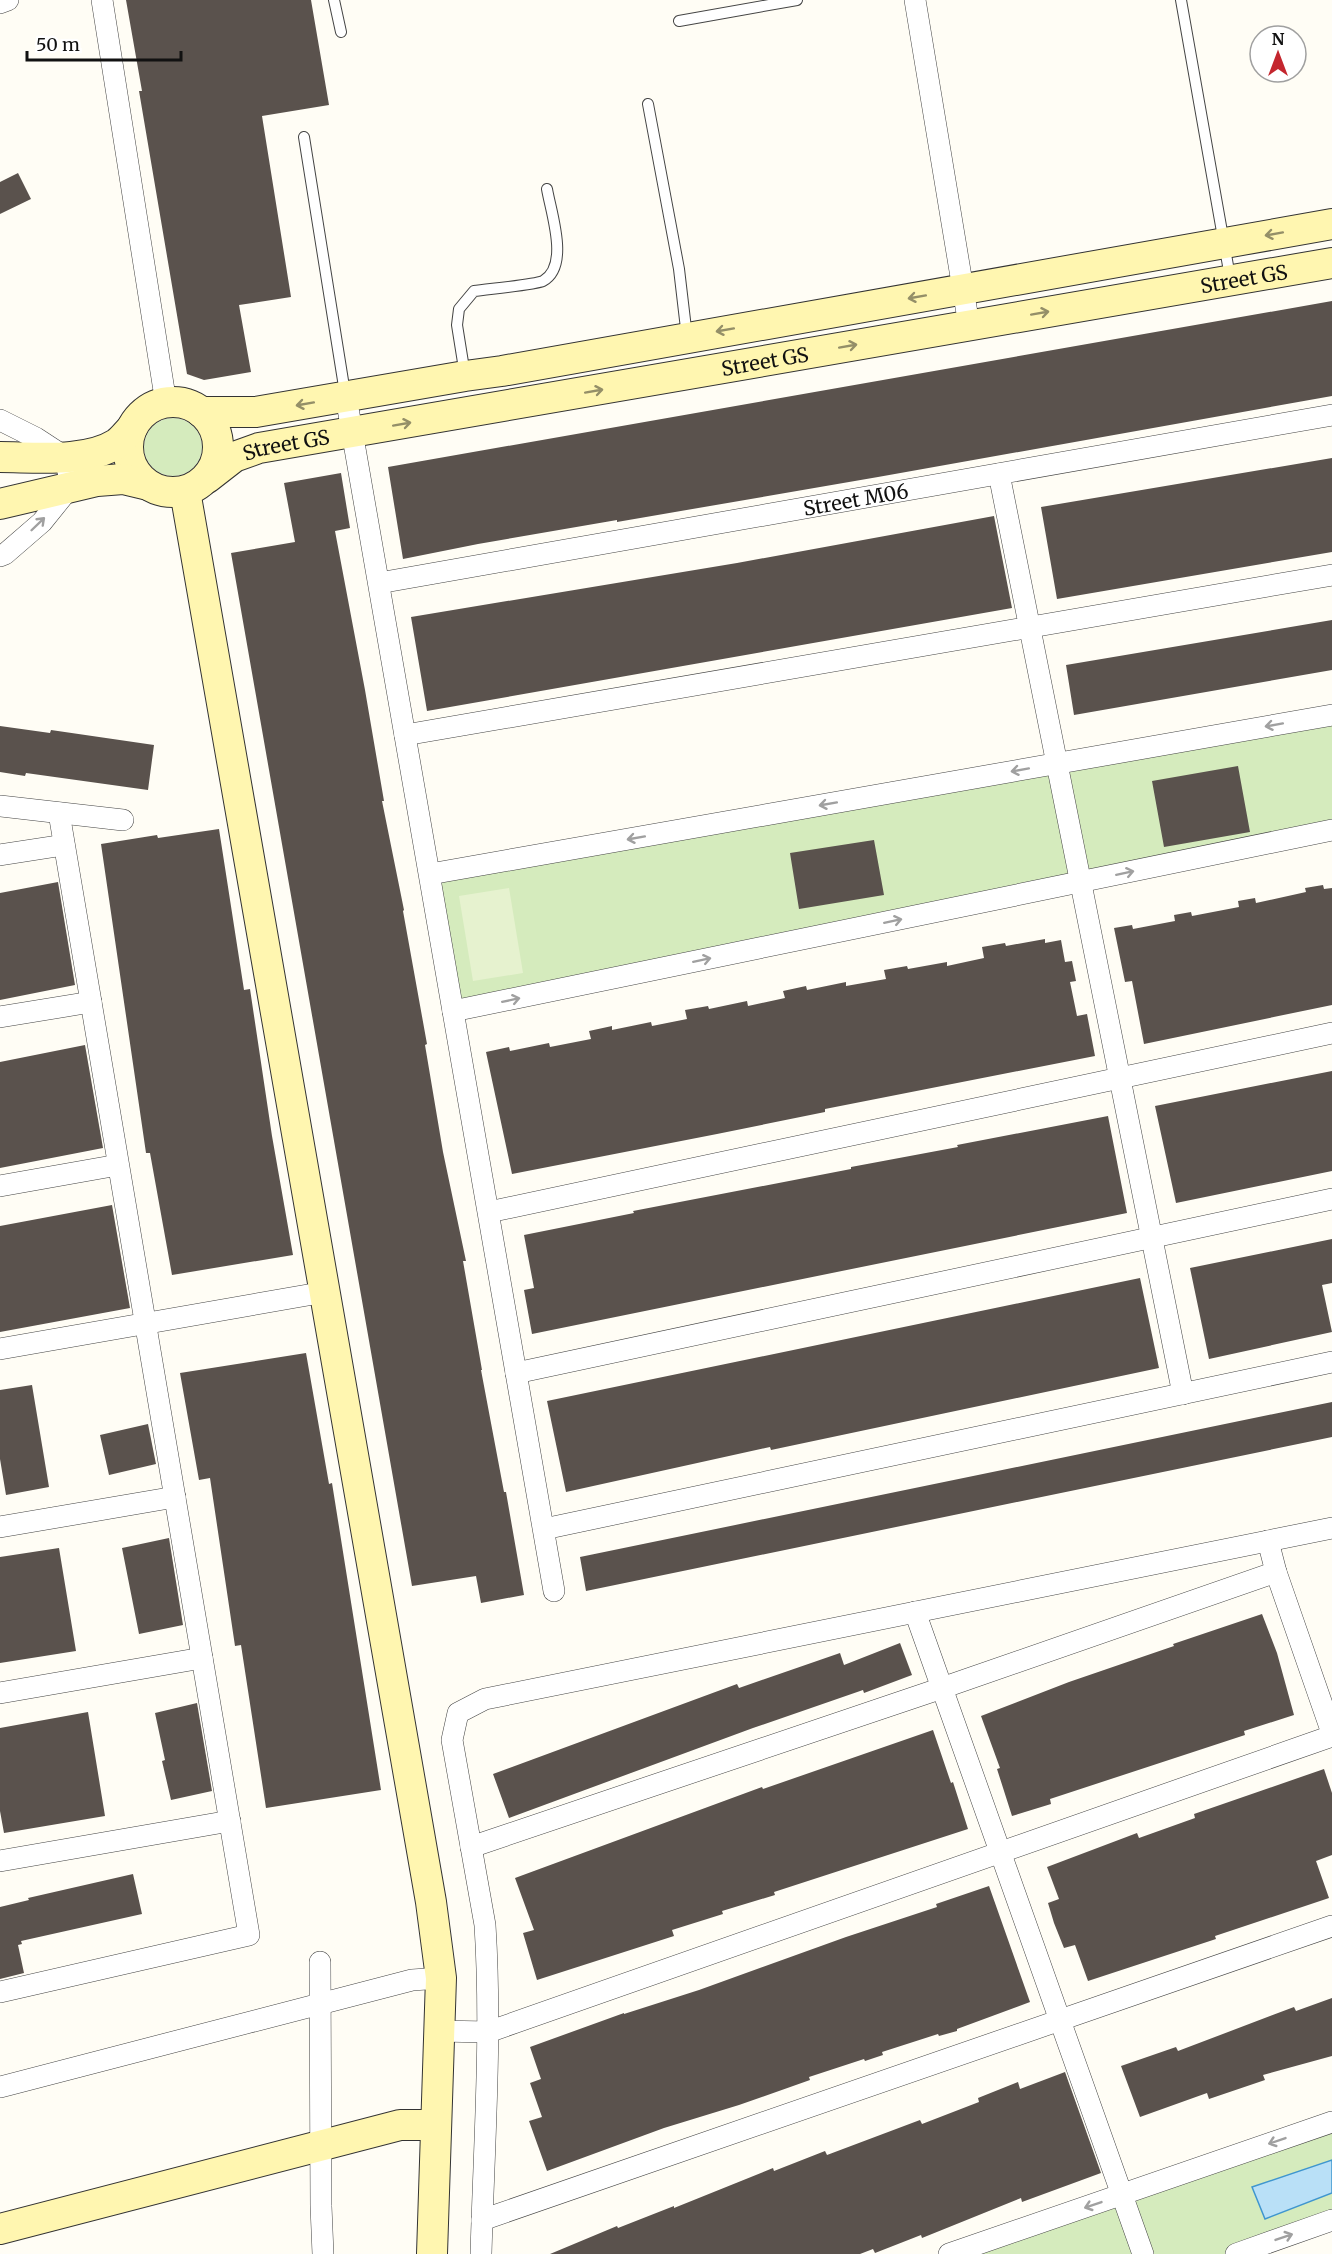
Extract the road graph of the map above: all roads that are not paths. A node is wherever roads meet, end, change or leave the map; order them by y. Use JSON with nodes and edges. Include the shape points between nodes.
{"nodes":[{"id":1,"x":8,"y":0,"type":"edge"},
{"id":2,"x":102,"y":0,"type":"edge"},
{"id":3,"x":334,"y":0,"type":"edge"},
{"id":4,"x":797,"y":0,"type":"edge"},
{"id":5,"x":915,"y":0,"type":"edge"},
{"id":6,"x":1181,"y":0,"type":"edge"},
{"id":7,"x":0,"y":3,"type":"edge"},
{"id":8,"x":679,"y":21,"type":"dead end"},
{"id":9,"x":341,"y":32,"type":"dead end"},
{"id":10,"x":648,"y":104,"type":"dead end"},
{"id":11,"x":304,"y":137,"type":"dead end"},
{"id":12,"x":547,"y":189,"type":"dead end"},
{"id":13,"x":1332,"y":224,"type":"edge"},
{"id":14,"x":1225,"y":243,"type":"junction"},
{"id":15,"x":1332,"y":263,"type":"edge"},
{"id":16,"x":1231,"y":280,"type":"junction"},
{"id":17,"x":963,"y":289,"type":"junction"},
{"id":18,"x":969,"y":326,"type":"junction"},
{"id":19,"x":687,"y":337,"type":"junction"},
{"id":20,"x":502,"y":371,"type":"junction"},
{"id":21,"x":696,"y":373,"type":"junction"},
{"id":22,"x":465,"y":376,"type":"junction"},
{"id":23,"x":346,"y":397,"type":"junction"},
{"id":24,"x":166,"y":403,"type":"junction"},
{"id":25,"x":507,"y":406,"type":"junction"},
{"id":26,"x":201,"y":412,"type":"junction"},
{"id":27,"x":1332,"y":415,"type":"edge"},
{"id":28,"x":0,"y":420,"type":"edge"},
{"id":29,"x":132,"y":428,"type":"junction"},
{"id":30,"x":352,"y":432,"type":"junction"},
{"id":31,"x":0,"y":457,"type":"edge"},
{"id":32,"x":65,"y":457,"type":"junction"},
{"id":33,"x":999,"y":474,"type":"junction"},
{"id":34,"x":196,"y":484,"type":"junction"},
{"id":35,"x":148,"y":485,"type":"junction"},
{"id":36,"x":71,"y":486,"type":"junction"},
{"id":37,"x":0,"y":504,"type":"edge"},
{"id":38,"x":0,"y":556,"type":"edge"},
{"id":39,"x":1332,"y":575,"type":"edge"},
{"id":40,"x":379,"y":583,"type":"junction"},
{"id":41,"x":1030,"y":627,"type":"junction"},
{"id":42,"x":1332,"y":715,"type":"edge"},
{"id":43,"x":405,"y":735,"type":"junction"},
{"id":44,"x":1057,"y":763,"type":"junction"},
{"id":45,"x":0,"y":806,"type":"edge"},
{"id":46,"x":58,"y":813,"type":"junction"},
{"id":47,"x":123,"y":820,"type":"dead end"},
{"id":48,"x":1332,"y":830,"type":"edge"},
{"id":49,"x":64,"y":845,"type":"junction"},
{"id":50,"x":0,"y":855,"type":"edge"},
{"id":51,"x":429,"y":874,"type":"junction"},
{"id":52,"x":1081,"y":882,"type":"junction"},
{"id":53,"x":91,"y":1002,"type":"junction"},
{"id":54,"x":453,"y":1011,"type":"junction"},
{"id":55,"x":0,"y":1017,"type":"edge"},
{"id":56,"x":1332,"y":1033,"type":"edge"},
{"id":57,"x":1120,"y":1078,"type":"junction"},
{"id":58,"x":118,"y":1165,"type":"junction"},
{"id":59,"x":0,"y":1185,"type":"edge"},
{"id":60,"x":1332,"y":1199,"type":"edge"},
{"id":61,"x":489,"y":1212,"type":"junction"},
{"id":62,"x":1152,"y":1238,"type":"junction"},
{"id":63,"x":325,"y":1292,"type":"junction"},
{"id":64,"x":145,"y":1322,"type":"junction"},
{"id":65,"x":0,"y":1349,"type":"edge"},
{"id":66,"x":1332,"y":1362,"type":"edge"},
{"id":67,"x":516,"y":1373,"type":"junction"},
{"id":68,"x":1184,"y":1394,"type":"junction"},
{"id":69,"x":175,"y":1497,"type":"junction"},
{"id":70,"x":0,"y":1527,"type":"edge"},
{"id":71,"x":1332,"y":1528,"type":"edge"},
{"id":72,"x":544,"y":1529,"type":"junction"},
{"id":73,"x":1268,"y":1541,"type":"junction"},
{"id":74,"x":1276,"y":1572,"type":"junction"},
{"id":75,"x":554,"y":1591,"type":"dead end"},
{"id":76,"x":915,"y":1612,"type":"junction"},
{"id":77,"x":202,"y":1658,"type":"junction"},
{"id":78,"x":942,"y":1688,"type":"junction"},
{"id":79,"x":0,"y":1693,"type":"edge"},
{"id":80,"x":1332,"y":1735,"type":"edge"},
{"id":81,"x":230,"y":1821,"type":"junction"},
{"id":82,"x":471,"y":1847,"type":"junction"},
{"id":83,"x":1000,"y":1852,"type":"junction"},
{"id":84,"x":0,"y":1861,"type":"edge"},
{"id":85,"x":1332,"y":1926,"type":"edge"},
{"id":86,"x":320,"y":1962,"type":"dead end"},
{"id":87,"x":441,"y":1978,"type":"junction"},
{"id":88,"x":0,"y":1992,"type":"edge"},
{"id":89,"x":321,"y":2004,"type":"junction"},
{"id":90,"x":1060,"y":2019,"type":"junction"},
{"id":91,"x":438,"y":2031,"type":"junction"},
{"id":92,"x":488,"y":2032,"type":"junction"},
{"id":93,"x":0,"y":2087,"type":"edge"},
{"id":94,"x":1332,"y":2122,"type":"edge"},
{"id":95,"x":435,"y":2125,"type":"junction"},
{"id":96,"x":322,"y":2145,"type":"junction"},
{"id":97,"x":1122,"y":2195,"type":"junction"},
{"id":98,"x":482,"y":2220,"type":"junction"},
{"id":99,"x":1332,"y":2220,"type":"edge"},
{"id":100,"x":0,"y":2229,"type":"edge"},
{"id":101,"x":323,"y":2254,"type":"edge"},
{"id":102,"x":432,"y":2254,"type":"edge"},
{"id":103,"x":482,"y":2254,"type":"edge"},
{"id":104,"x":949,"y":2254,"type":"edge"},
{"id":105,"x":1143,"y":2254,"type":"edge"},
{"id":106,"x":1236,"y":2254,"type":"edge"}],
"edges":[{"from":1,"to":7,"type":"street"},
{"from":2,"to":24,"type":"street"},
{"from":3,"to":9,"type":"lane"},
{"from":4,"to":8,"type":"lane"},
{"from":5,"to":17,"type":"street"},
{"from":6,"to":14,"type":"lane"},
{"from":10,"to":19,"type":"lane","via":[[679,269]]},
{"from":11,"to":23,"type":"lane"},
{"from":12,"to":22,"type":"lane","via":[[558,248],[555,269],[543,281],[474,291],[459,309],[457,326]]},
{"from":13,"to":14,"type":"street","name":"Street GS","one_way":true},
{"from":14,"to":16,"type":"lane"},
{"from":14,"to":17,"type":"street","name":"Street GS"},
{"from":15,"to":16,"type":"street","name":"Street GS"},
{"from":18,"to":16,"type":"street","name":"Street GS","one_way":true},
{"from":17,"to":18,"type":"street"},
{"from":17,"to":19,"type":"street","name":"Street GS","one_way":true},
{"from":21,"to":18,"type":"street","name":"Street GS","one_way":true},
{"from":19,"to":20,"type":"street","name":"Street GS"},
{"from":19,"to":21,"type":"street"},
{"from":20,"to":22,"type":"street","name":"Street GS"},
{"from":20,"to":25,"type":"street"},
{"from":25,"to":21,"type":"street","name":"Street GS","one_way":true},
{"from":22,"to":23,"type":"street","name":"Street GS"},
{"from":23,"to":26,"type":"street","name":"Street GS","one_way":true,"via":[[256,412]]},
{"from":23,"to":30,"type":"street"},
{"from":24,"to":26,"type":"street","via":[[185,404]]},
{"from":24,"to":29,"type":"street","via":[[146,411]]},
{"from":30,"to":25,"type":"street","name":"Street GS","one_way":true},
{"from":26,"to":34,"type":"street","via":[[215,430],[218,442],[216,461]]},
{"from":27,"to":33,"type":"street","name":"Street M06"},
{"from":28,"to":32,"type":"street"},
{"from":29,"to":32,"type":"street","via":[[116,444],[89,454]]},
{"from":29,"to":35,"type":"street","via":[[128,453],[138,476]]},
{"from":30,"to":34,"type":"street","name":"Street GS","via":[[259,448],[234,457]]},
{"from":30,"to":40,"type":"street"},
{"from":31,"to":32,"type":"street"},
{"from":32,"to":36,"type":"street"},
{"from":33,"to":40,"type":"street","name":"Street M06"},
{"from":33,"to":41,"type":"street"},
{"from":34,"to":35,"type":"street","via":[[172,492]]},
{"from":34,"to":63,"type":"street"},
{"from":35,"to":36,"type":"street","via":[[123,479]]},
{"from":36,"to":37,"type":"street"},
{"from":38,"to":36,"type":"street","one_way":true,"via":[[42,522]]},
{"from":39,"to":41,"type":"street"},
{"from":40,"to":43,"type":"street"},
{"from":41,"to":43,"type":"street"},
{"from":41,"to":44,"type":"street"},
{"from":42,"to":44,"type":"street","one_way":true},
{"from":43,"to":51,"type":"street"},
{"from":44,"to":51,"type":"street","one_way":true},
{"from":44,"to":52,"type":"street"},
{"from":45,"to":46,"type":"street"},
{"from":46,"to":47,"type":"street"},
{"from":46,"to":49,"type":"street"},
{"from":52,"to":48,"type":"street","one_way":true},
{"from":49,"to":50,"type":"street"},
{"from":49,"to":53,"type":"street"},
{"from":51,"to":54,"type":"street"},
{"from":54,"to":52,"type":"street","one_way":true},
{"from":52,"to":57,"type":"street"},
{"from":53,"to":55,"type":"street"},
{"from":53,"to":58,"type":"street"},
{"from":54,"to":61,"type":"street"},
{"from":56,"to":57,"type":"street"},
{"from":57,"to":61,"type":"street"},
{"from":57,"to":62,"type":"street"},
{"from":58,"to":59,"type":"street"},
{"from":58,"to":64,"type":"street"},
{"from":60,"to":62,"type":"street"},
{"from":61,"to":67,"type":"street"},
{"from":62,"to":67,"type":"street"},
{"from":62,"to":68,"type":"street"},
{"from":63,"to":64,"type":"street"},
{"from":63,"to":87,"type":"street"},
{"from":64,"to":65,"type":"street"},
{"from":64,"to":69,"type":"street"},
{"from":66,"to":68,"type":"street"},
{"from":67,"to":72,"type":"street"},
{"from":68,"to":72,"type":"street"},
{"from":69,"to":70,"type":"street"},
{"from":69,"to":77,"type":"street"},
{"from":71,"to":73,"type":"street"},
{"from":72,"to":75,"type":"street"},
{"from":73,"to":74,"type":"street"},
{"from":73,"to":76,"type":"street"},
{"from":74,"to":78,"type":"street"},
{"from":74,"to":80,"type":"street"},
{"from":76,"to":78,"type":"street"},
{"from":76,"to":82,"type":"street","via":[[485,1699],[458,1713],[452,1740]]},
{"from":77,"to":79,"type":"street"},
{"from":77,"to":81,"type":"street"},
{"from":78,"to":82,"type":"street"},
{"from":78,"to":83,"type":"street"},
{"from":80,"to":83,"type":"street"},
{"from":81,"to":84,"type":"street"},
{"from":81,"to":88,"type":"street","via":[[249,1935]]},
{"from":82,"to":92,"type":"street","via":[[485,1925]]},
{"from":83,"to":90,"type":"street"},
{"from":83,"to":92,"type":"street"},
{"from":85,"to":90,"type":"street"},
{"from":86,"to":89,"type":"street"},
{"from":87,"to":89,"type":"street","via":[[412,1980]]},
{"from":87,"to":91,"type":"street"},
{"from":89,"to":93,"type":"street"},
{"from":89,"to":96,"type":"street"},
{"from":90,"to":97,"type":"street"},
{"from":90,"to":98,"type":"street"},
{"from":91,"to":92,"type":"street"},
{"from":91,"to":95,"type":"street"},
{"from":92,"to":98,"type":"street"},
{"from":94,"to":97,"type":"street","one_way":true},
{"from":95,"to":96,"type":"street","via":[[400,2125]]},
{"from":95,"to":102,"type":"street"},
{"from":96,"to":100,"type":"street"},
{"from":96,"to":101,"type":"street"},
{"from":97,"to":104,"type":"street","one_way":true},
{"from":97,"to":105,"type":"street"},
{"from":98,"to":103,"type":"street"},
{"from":106,"to":99,"type":"street","one_way":true}]}
